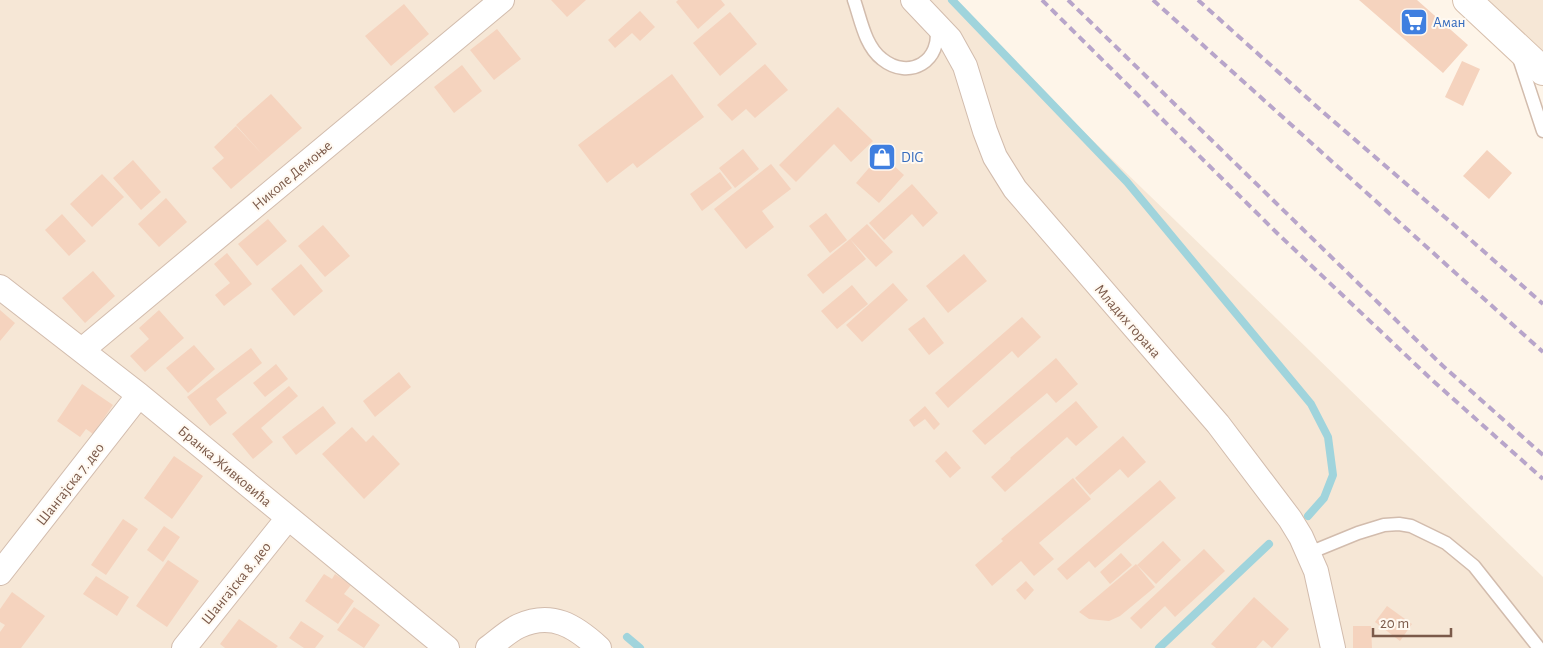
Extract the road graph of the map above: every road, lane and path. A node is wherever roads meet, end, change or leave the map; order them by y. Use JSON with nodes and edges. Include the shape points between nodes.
{"nodes":[{"id":1,"x":502,"y":0,"type":"edge"},
{"id":2,"x":854,"y":0,"type":"edge"},
{"id":3,"x":913,"y":0,"type":"edge"},
{"id":4,"x":1467,"y":0,"type":"edge"},
{"id":5,"x":931,"y":18,"type":"junction"},
{"id":6,"x":1514,"y":45,"type":"junction"},
{"id":7,"x":1543,"y":71,"type":"edge"},
{"id":8,"x":1543,"y":131,"type":"edge"},
{"id":9,"x":0,"y":287,"type":"edge"},
{"id":10,"x":82,"y":350,"type":"junction"},
{"id":11,"x":139,"y":395,"type":"junction"},
{"id":12,"x":288,"y":518,"type":"junction"},
{"id":13,"x":1309,"y":553,"type":"junction"},
{"id":14,"x":0,"y":573,"type":"edge"},
{"id":15,"x":184,"y":648,"type":"edge"},
{"id":16,"x":448,"y":648,"type":"edge"},
{"id":17,"x":488,"y":648,"type":"edge"},
{"id":18,"x":599,"y":648,"type":"edge"},
{"id":19,"x":1333,"y":648,"type":"edge"},
{"id":20,"x":1539,"y":648,"type":"edge"}],
"edges":[{"from":1,"to":10,"type":"street","name":"Николе Демоње"},
{"from":2,"to":5,"type":"lane","via":[[872,48],[892,66],[915,67],[927,62],[938,36]]},
{"from":3,"to":5,"type":"street","name":"Младих горана"},
{"from":4,"to":6,"type":"street"},
{"from":5,"to":13,"type":"street","name":"Младих горана","via":[[950,39],[965,66],[995,157],[1015,189],[1218,424],[1290,519]]},
{"from":6,"to":7,"type":"street"},
{"from":6,"to":8,"type":"lane"},
{"from":9,"to":10,"type":"street","name":"Бранка Живковића"},
{"from":10,"to":11,"type":"street","name":"Бранка Живковића"},
{"from":11,"to":12,"type":"street","name":"Бранка Живковића"},
{"from":11,"to":14,"type":"street","name":"Шангајска 7. део"},
{"from":12,"to":15,"type":"street","name":"Шангајска 8. део"},
{"from":12,"to":16,"type":"street","name":"Бранка Живковића"},
{"from":13,"to":19,"type":"street","name":"Младих горана"},
{"from":13,"to":20,"type":"lane","via":[[1358,532],[1384,525],[1411,526],[1446,543],[1474,566]]},
{"from":17,"to":18,"type":"street","via":[[518,626],[546,619],[572,626]]}]}
